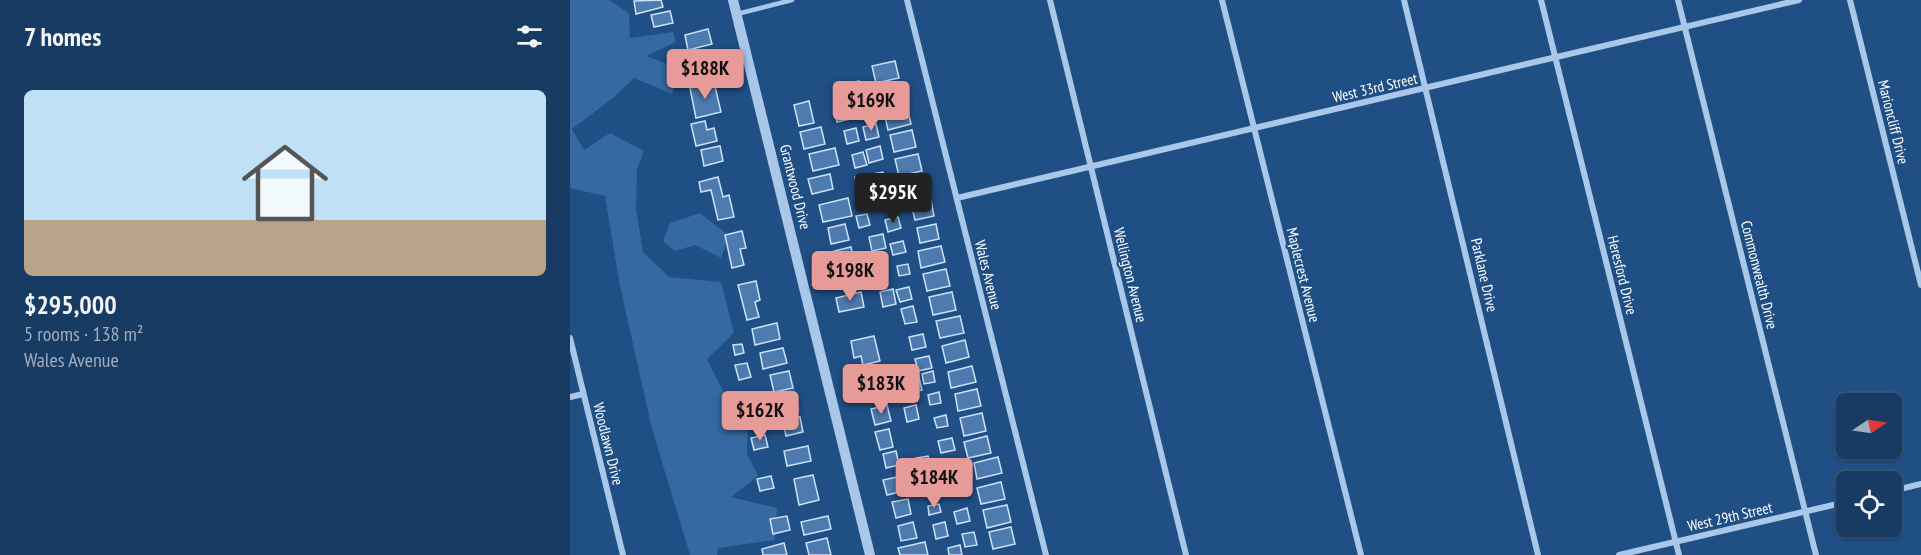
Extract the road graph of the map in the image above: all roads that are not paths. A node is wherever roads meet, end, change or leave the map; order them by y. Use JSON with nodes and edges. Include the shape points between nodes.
{"nodes":[{"id":1,"x":734,"y":0,"type":"edge"},
{"id":2,"x":792,"y":0,"type":"edge"},
{"id":3,"x":907,"y":0,"type":"edge"},
{"id":4,"x":1050,"y":0,"type":"edge"},
{"id":5,"x":1222,"y":0,"type":"edge"},
{"id":6,"x":1404,"y":0,"type":"edge"},
{"id":7,"x":1541,"y":0,"type":"edge"},
{"id":8,"x":1678,"y":0,"type":"edge"},
{"id":9,"x":1799,"y":0,"type":"edge"},
{"id":10,"x":1850,"y":0,"type":"edge"},
{"id":11,"x":1780,"y":2,"type":"edge"},
{"id":12,"x":737,"y":15,"type":"junction"},
{"id":13,"x":1684,"y":26,"type":"junction"},
{"id":14,"x":1555,"y":56,"type":"junction"},
{"id":15,"x":1427,"y":89,"type":"junction"},
{"id":16,"x":1254,"y":128,"type":"junction"},
{"id":17,"x":1091,"y":165,"type":"junction"},
{"id":18,"x":957,"y":198,"type":"junction"},
{"id":19,"x":1921,"y":285,"type":"edge"},
{"id":20,"x":570,"y":338,"type":"edge"},
{"id":21,"x":583,"y":394,"type":"junction"},
{"id":22,"x":570,"y":397,"type":"edge"},
{"id":23,"x":1921,"y":484,"type":"edge"},
{"id":24,"x":1902,"y":489,"type":"edge"},
{"id":25,"x":1836,"y":504,"type":"edge"},
{"id":26,"x":1805,"y":512,"type":"junction"},
{"id":27,"x":1676,"y":542,"type":"junction"},
{"id":28,"x":623,"y":555,"type":"edge"},
{"id":29,"x":870,"y":555,"type":"edge"},
{"id":30,"x":1046,"y":555,"type":"edge"},
{"id":31,"x":1186,"y":555,"type":"edge"},
{"id":32,"x":1361,"y":555,"type":"edge"},
{"id":33,"x":1538,"y":555,"type":"edge"},
{"id":34,"x":1619,"y":555,"type":"edge"},
{"id":35,"x":1679,"y":555,"type":"edge"},
{"id":36,"x":1816,"y":555,"type":"edge"}],
"edges":[{"from":1,"to":12,"type":"street","name":"Grantwood Drive"},
{"from":2,"to":12,"type":"lane"},
{"from":3,"to":18,"type":"street","name":"Wales Avenue"},
{"from":4,"to":17,"type":"street","name":"Wellington Avenue"},
{"from":5,"to":16,"type":"street","name":"Maplecrest Avenue"},
{"from":6,"to":15,"type":"street","name":"Parklane Drive"},
{"from":7,"to":14,"type":"street","name":"Heresford Drive"},
{"from":8,"to":13,"type":"street","name":"Commonwealth Drive"},
{"from":9,"to":11,"type":"street","name":"West 33rd Street"},
{"from":10,"to":19,"type":"street","name":"Marioncliff Drive"},
{"from":11,"to":13,"type":"street","name":"West 33rd Street"},
{"from":12,"to":29,"type":"street","name":"Grantwood Drive"},
{"from":13,"to":14,"type":"street","name":"West 33rd Street"},
{"from":13,"to":26,"type":"street","name":"Commonwealth Drive"},
{"from":14,"to":15,"type":"street","name":"West 33rd Street"},
{"from":14,"to":27,"type":"street","name":"Heresford Drive"},
{"from":15,"to":16,"type":"street","name":"West 33rd Street"},
{"from":15,"to":33,"type":"street","name":"Parklane Drive"},
{"from":16,"to":17,"type":"street","name":"West 33rd Street"},
{"from":16,"to":32,"type":"street","name":"Maplecrest Avenue"},
{"from":17,"to":18,"type":"street","name":"West 33rd Street"},
{"from":17,"to":31,"type":"street","name":"Wellington Avenue"},
{"from":18,"to":30,"type":"street","name":"Wales Avenue"},
{"from":20,"to":21,"type":"street","name":"Woodlawn Drive"},
{"from":21,"to":22,"type":"street"},
{"from":21,"to":28,"type":"street","name":"Woodlawn Drive"},
{"from":23,"to":24,"type":"street"},
{"from":25,"to":26,"type":"street","name":"West 29th Street"},
{"from":26,"to":27,"type":"street","name":"West 29th Street"},
{"from":26,"to":36,"type":"street","name":"Commonwealth Drive"},
{"from":27,"to":34,"type":"street","name":"West 29th Street"},
{"from":27,"to":35,"type":"street","name":"Heresford Drive"}]}
